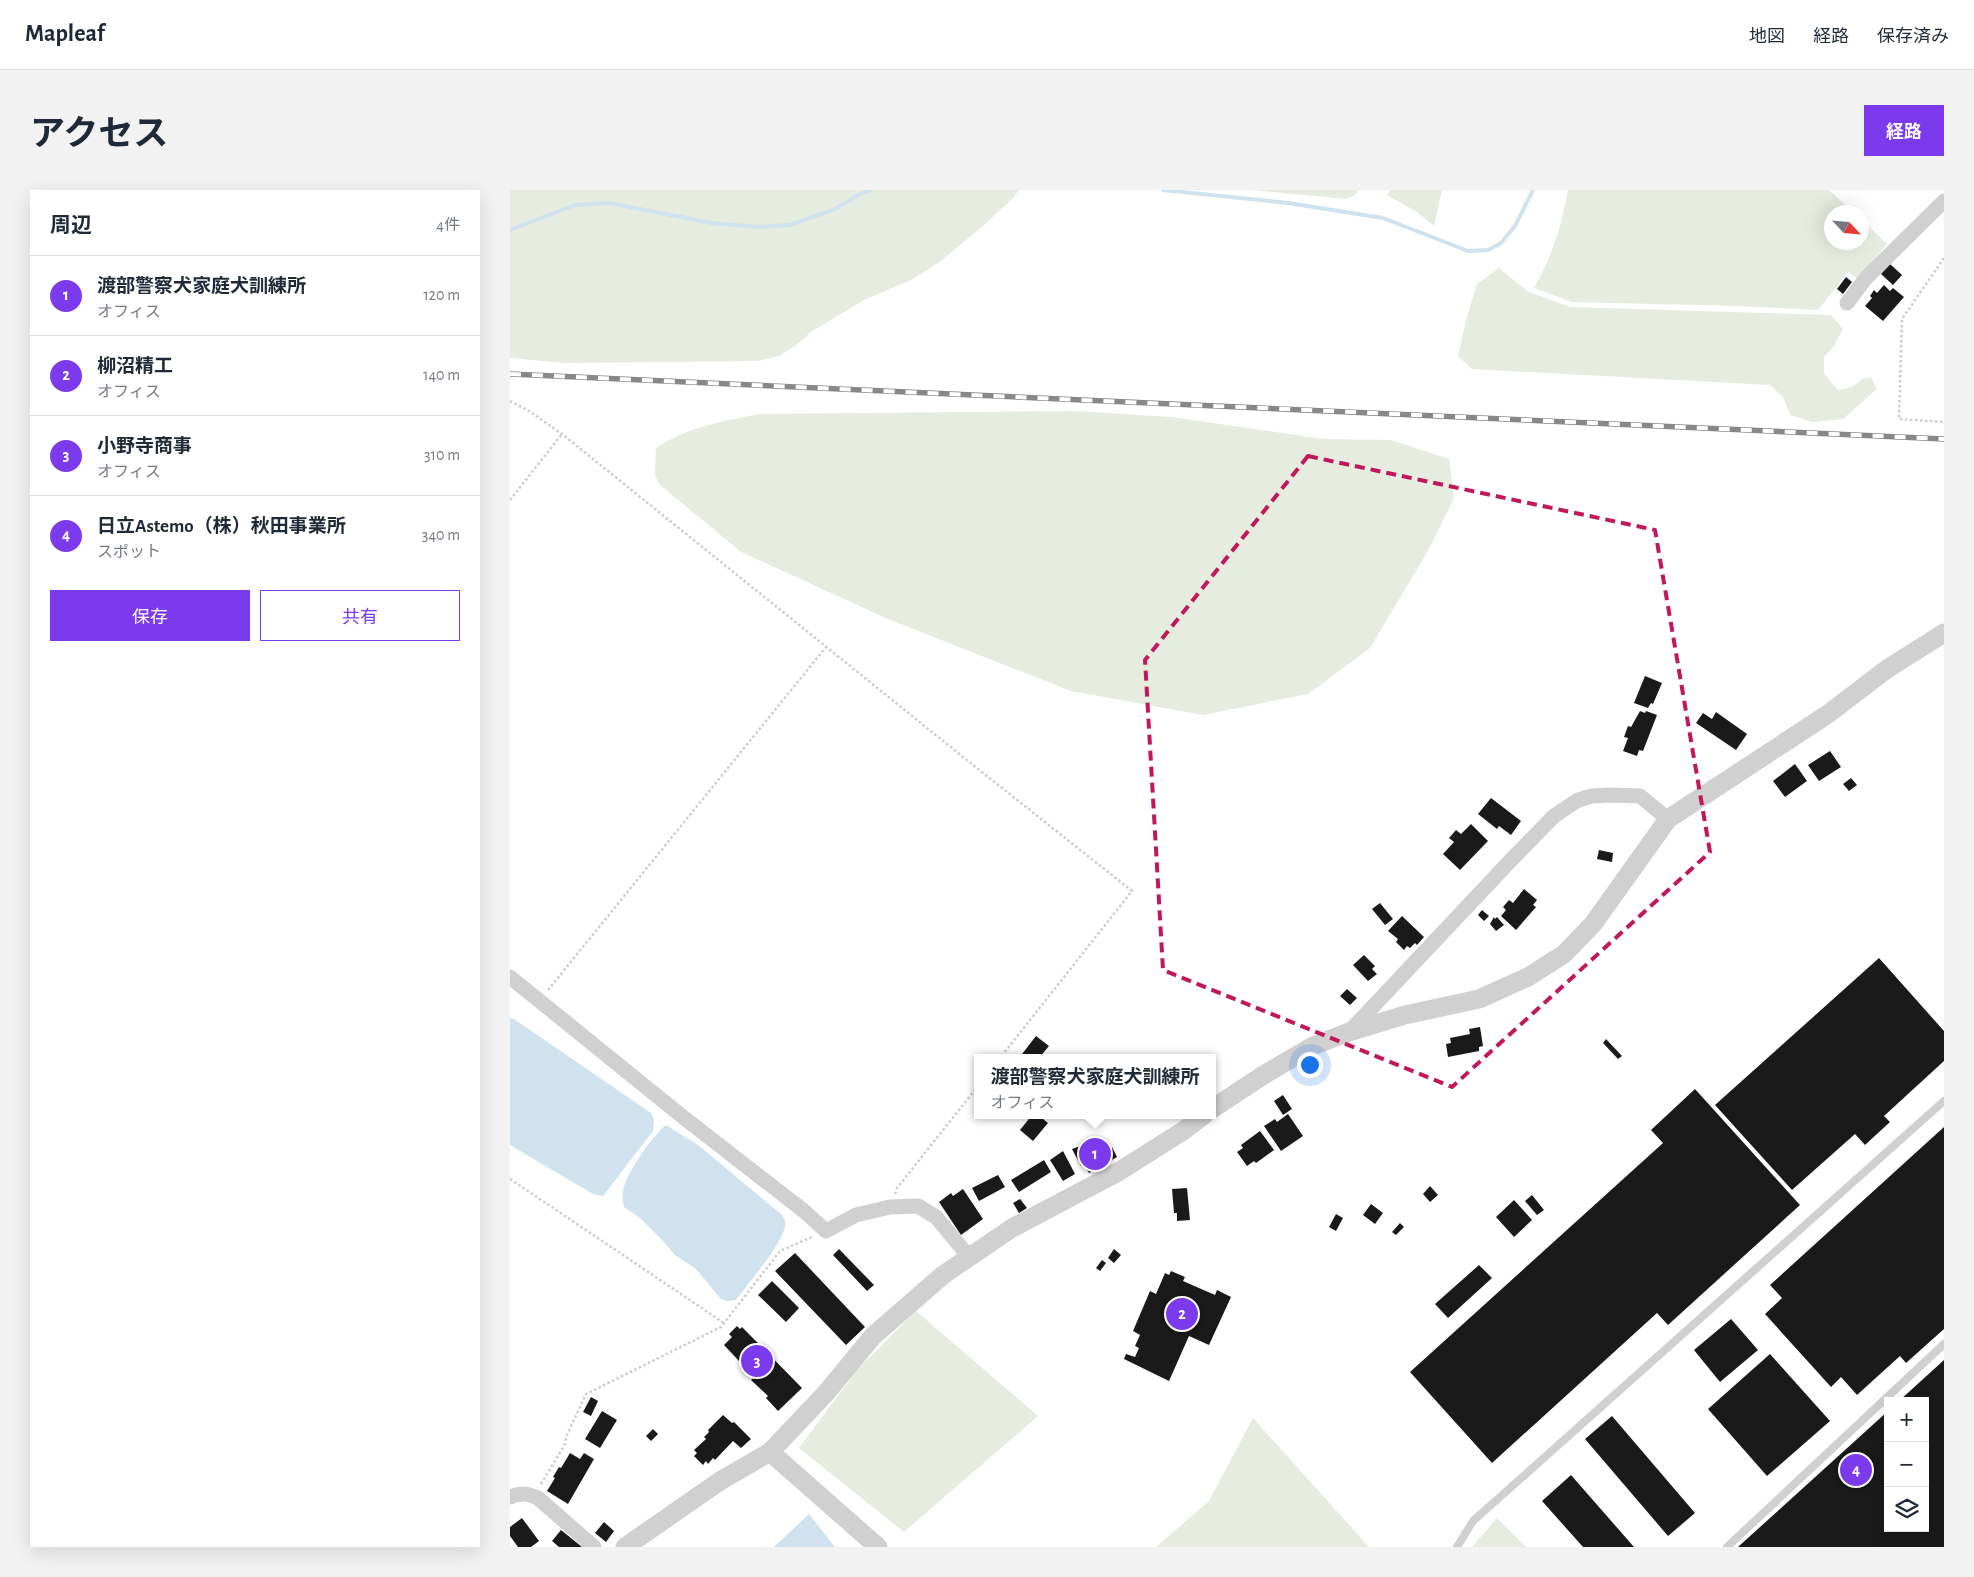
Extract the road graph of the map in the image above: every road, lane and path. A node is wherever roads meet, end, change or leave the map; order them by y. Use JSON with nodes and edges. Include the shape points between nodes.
{"nodes":[{"id":1,"x":1944,"y":200,"type":"edge"},
{"id":2,"x":1944,"y":258,"type":"edge"},
{"id":3,"x":1847,"y":303,"type":"dead end"},
{"id":4,"x":510,"y":401,"type":"edge"},
{"id":5,"x":1944,"y":422,"type":"edge"},
{"id":6,"x":562,"y":434,"type":"junction"},
{"id":7,"x":510,"y":500,"type":"edge"},
{"id":8,"x":1944,"y":633,"type":"edge"},
{"id":9,"x":826,"y":647,"type":"junction"},
{"id":10,"x":1668,"y":819,"type":"junction"},
{"id":11,"x":511,"y":980,"type":"edge"},
{"id":12,"x":539,"y":1001,"type":"junction"},
{"id":13,"x":1349,"y":1032,"type":"junction"},
{"id":14,"x":1003,"y":1054,"type":"edge"},
{"id":15,"x":974,"y":1091,"type":"edge"},
{"id":16,"x":1944,"y":1101,"type":"edge"},
{"id":17,"x":1216,"y":1105,"type":"edge"},
{"id":18,"x":1199,"y":1119,"type":"edge"},
{"id":19,"x":510,"y":1179,"type":"edge"},
{"id":20,"x":890,"y":1207,"type":"junction"},
{"id":21,"x":826,"y":1231,"type":"junction"},
{"id":22,"x":970,"y":1258,"type":"junction"},
{"id":23,"x":724,"y":1324,"type":"junction"},
{"id":24,"x":1944,"y":1344,"type":"edge"},
{"id":25,"x":770,"y":1452,"type":"junction"},
{"id":26,"x":533,"y":1496,"type":"junction"},
{"id":27,"x":510,"y":1497,"type":"edge"},
{"id":28,"x":594,"y":1547,"type":"edge"},
{"id":29,"x":625,"y":1547,"type":"edge"},
{"id":30,"x":878,"y":1547,"type":"edge"},
{"id":31,"x":1457,"y":1547,"type":"edge"},
{"id":32,"x":1727,"y":1547,"type":"edge"}],
"edges":[{"from":1,"to":3,"type":"street","via":[[1866,278]]},
{"from":2,"to":5,"type":"path","via":[[1902,319],[1899,419]]},
{"from":4,"to":6,"type":"path"},
{"from":6,"to":7,"type":"path"},
{"from":6,"to":9,"type":"path"},
{"from":8,"to":10,"type":"street"},
{"from":9,"to":12,"type":"path"},
{"from":9,"to":14,"type":"path","via":[[1132,891]]},
{"from":10,"to":13,"type":"street","via":[[1594,924],[1564,954],[1528,977],[1478,999],[1405,1015]]},
{"from":10,"to":13,"type":"street","via":[[1640,796],[1592,796],[1578,800],[1554,816]]},
{"from":11,"to":12,"type":"street"},
{"from":12,"to":21,"type":"street"},
{"from":13,"to":17,"type":"street","via":[[1313,1046]]},
{"from":15,"to":20,"type":"path","via":[[897,1188]]},
{"from":16,"to":31,"type":"lane","via":[[1473,1520]]},
{"from":18,"to":22,"type":"street","via":[[1118,1172],[1012,1228]]},
{"from":19,"to":23,"type":"path"},
{"from":20,"to":21,"type":"street","via":[[856,1215]]},
{"from":20,"to":22,"type":"street","via":[[918,1206],[936,1217]]},
{"from":21,"to":23,"type":"path","via":[[780,1251]]},
{"from":22,"to":25,"type":"street","via":[[925,1289],[872,1336],[826,1393]]},
{"from":23,"to":26,"type":"path","via":[[586,1394],[565,1444]]},
{"from":24,"to":32,"type":"lane"},
{"from":25,"to":29,"type":"street","via":[[720,1481]]},
{"from":25,"to":30,"type":"street"},
{"from":26,"to":27,"type":"street","via":[[520,1494]]},
{"from":26,"to":28,"type":"street"}]}
